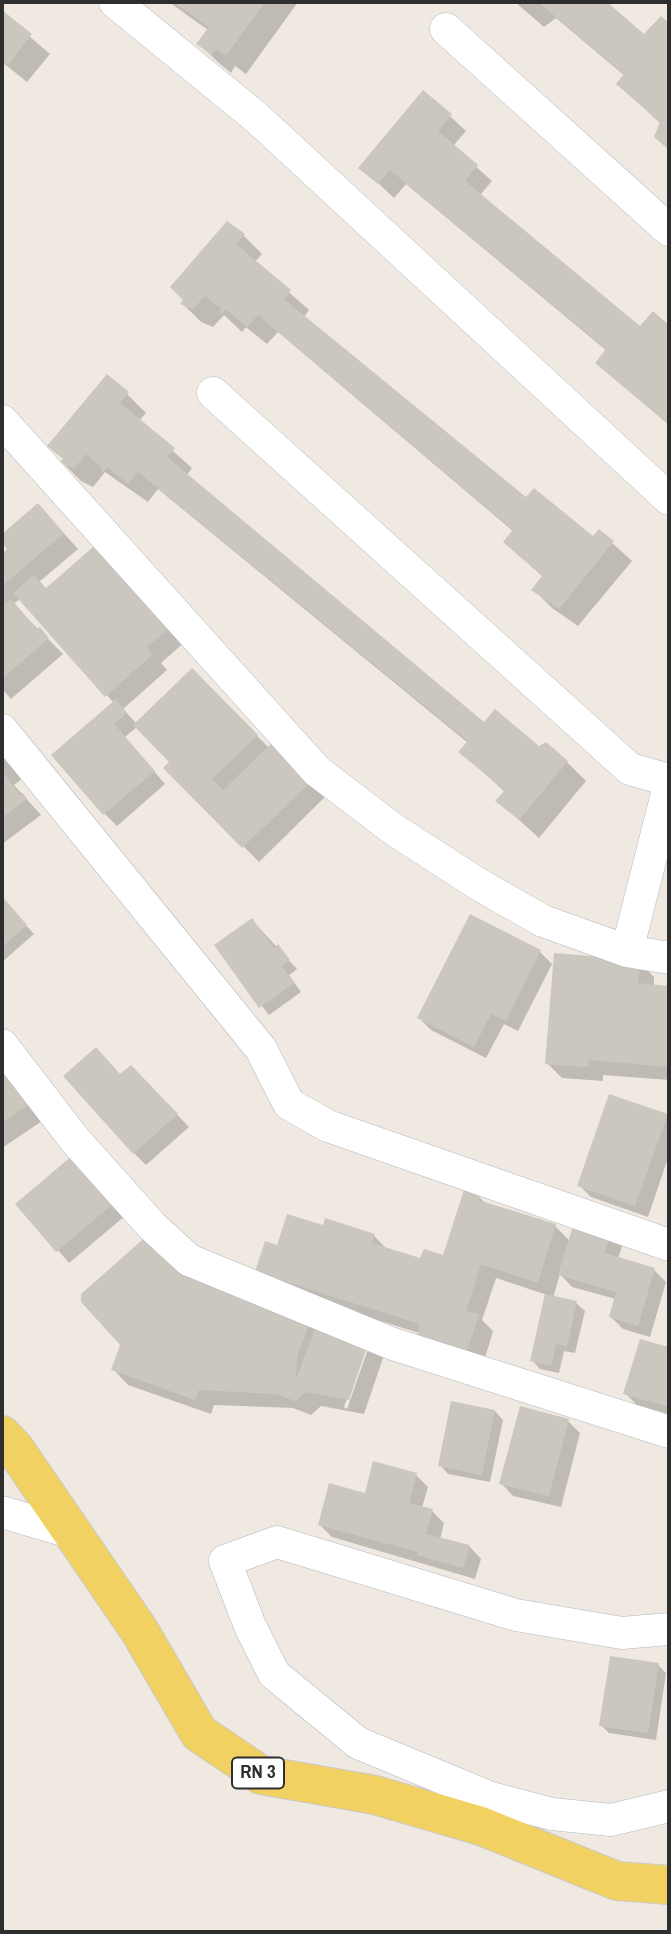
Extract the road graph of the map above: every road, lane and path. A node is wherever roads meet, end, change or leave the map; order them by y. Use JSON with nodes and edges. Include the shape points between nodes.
{"nodes":[{"id":1,"x":115,"y":2,"type":"edge"},
{"id":2,"x":446,"y":29,"type":"dead end"},
{"id":3,"x":669,"y":230,"type":"edge"},
{"id":4,"x":213,"y":393,"type":"dead end"},
{"id":5,"x":2,"y":421,"type":"edge"},
{"id":6,"x":669,"y":499,"type":"edge"},
{"id":7,"x":2,"y":730,"type":"edge"},
{"id":8,"x":669,"y":780,"type":"edge"},
{"id":9,"x":669,"y":786,"type":"edge"},
{"id":10,"x":627,"y":951,"type":"junction"},
{"id":11,"x":669,"y":958,"type":"edge"},
{"id":12,"x":2,"y":1045,"type":"edge"},
{"id":13,"x":669,"y":1245,"type":"edge"},
{"id":14,"x":669,"y":1432,"type":"edge"},
{"id":15,"x":2,"y":1435,"type":"edge"},
{"id":16,"x":2,"y":1512,"type":"edge"},
{"id":17,"x":73,"y":1533,"type":"junction"},
{"id":18,"x":669,"y":1629,"type":"edge"},
{"id":19,"x":669,"y":1806,"type":"edge"},
{"id":20,"x":669,"y":1885,"type":"edge"}],
"edges":[{"from":1,"to":6,"type":"street","via":[[257,118]]},
{"from":2,"to":3,"type":"street"},
{"from":4,"to":8,"type":"street","via":[[629,769]]},
{"from":5,"to":10,"type":"street","via":[[317,771],[393,829],[478,884],[543,921]]},
{"from":7,"to":13,"type":"street","via":[[261,1049],[289,1104],[328,1126]]},
{"from":9,"to":10,"type":"street"},
{"from":10,"to":11,"type":"street"},
{"from":12,"to":14,"type":"street","via":[[75,1140],[189,1260],[393,1344]]},
{"from":15,"to":17,"type":"main road","number":"RN 3"},
{"from":16,"to":17,"type":"street"},
{"from":17,"to":20,"type":"main road","number":"RN 3","via":[[139,1630],[198,1733],[261,1775],[374,1795],[481,1826],[617,1881]]},
{"from":18,"to":19,"type":"street","via":[[622,1633],[516,1615],[277,1542],[225,1562],[274,1674],[358,1743],[491,1798],[552,1814],[611,1820]]}]}
